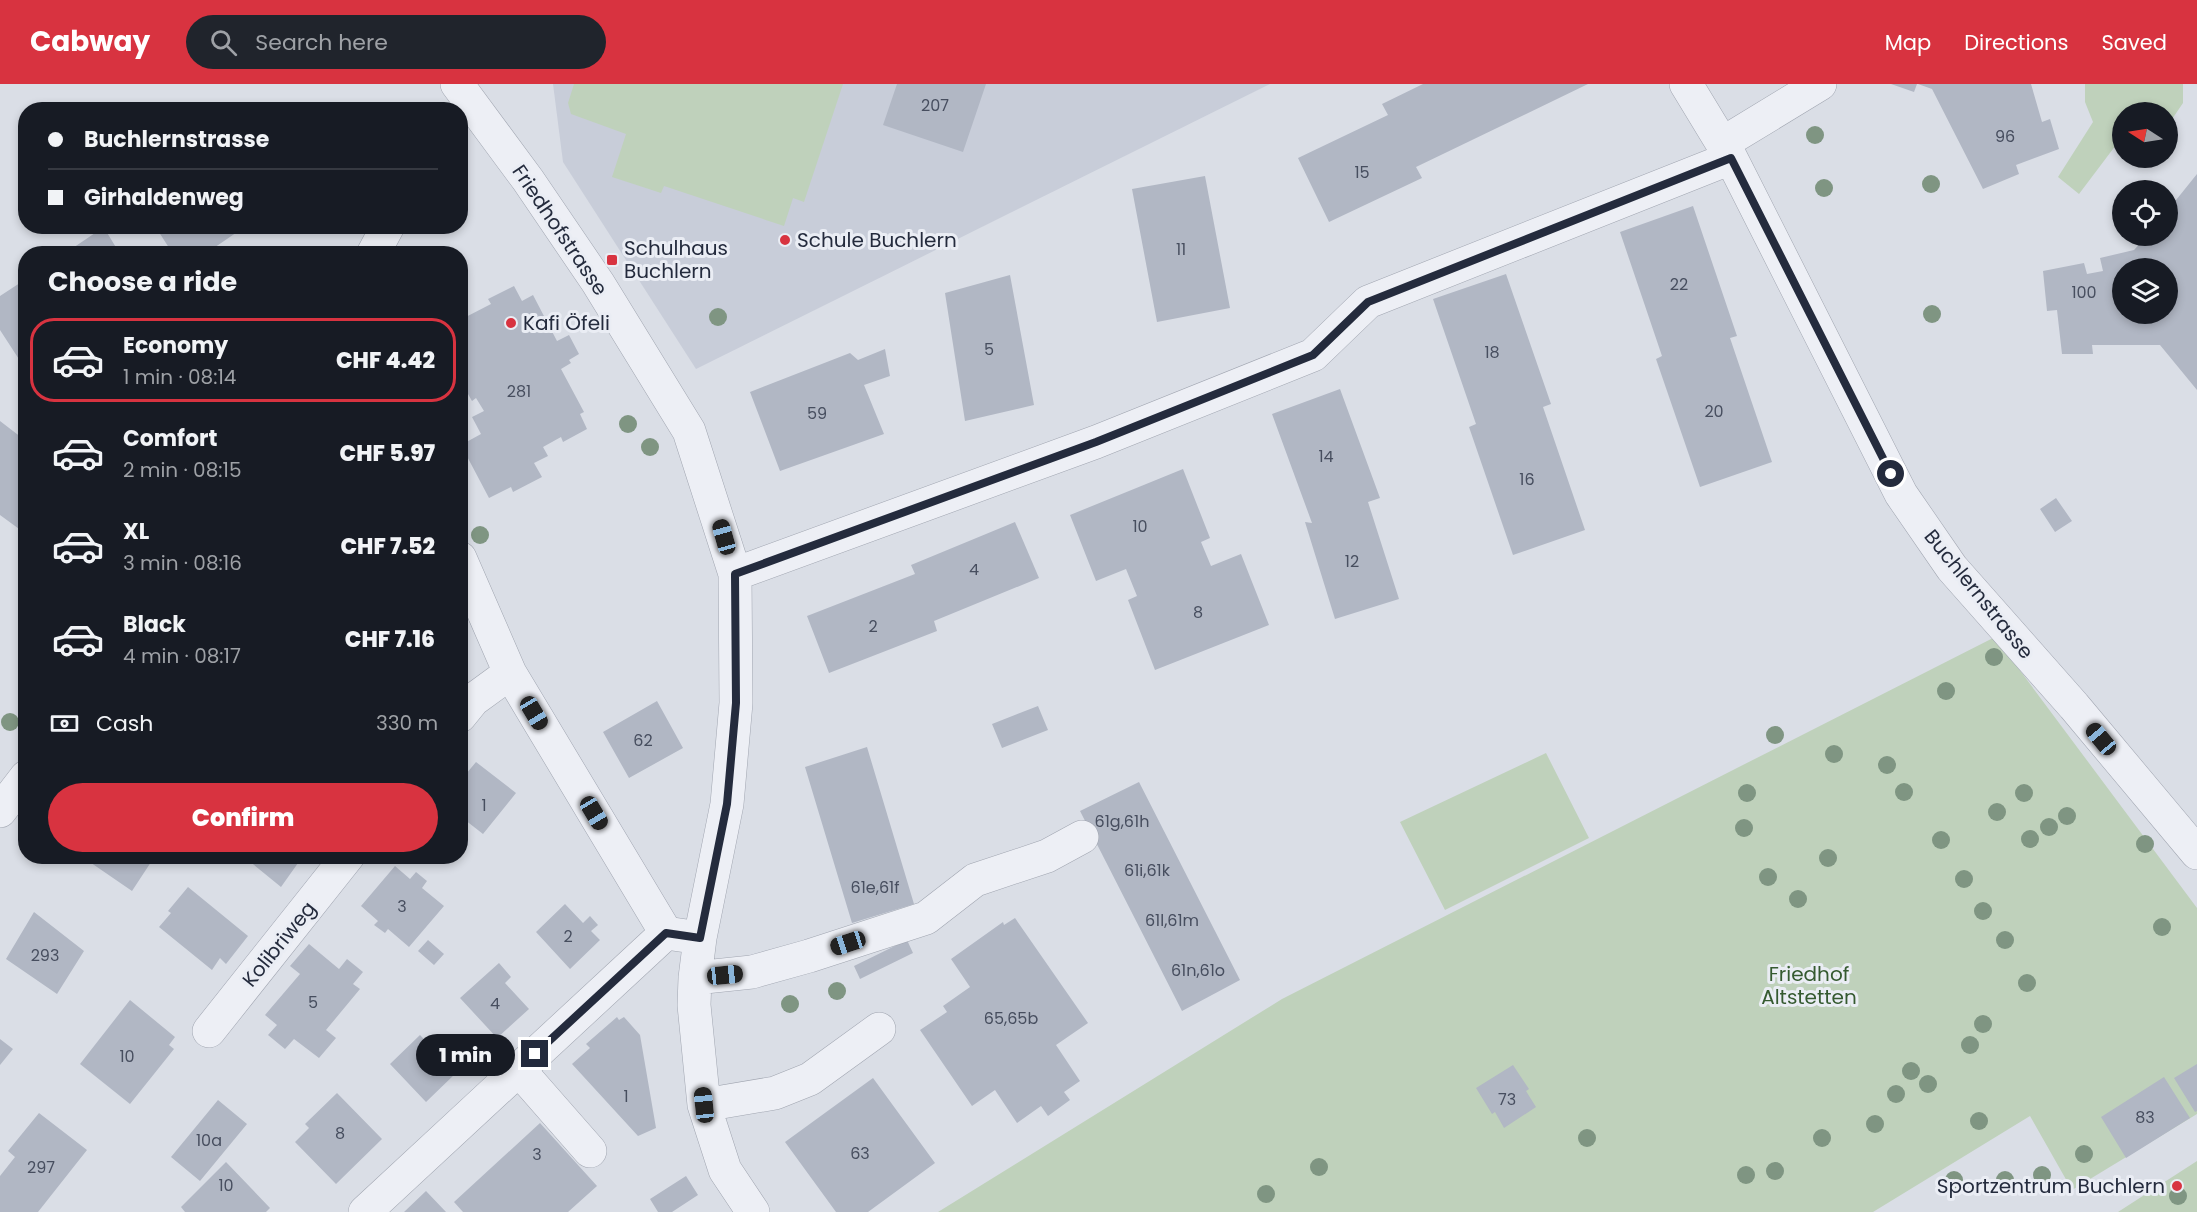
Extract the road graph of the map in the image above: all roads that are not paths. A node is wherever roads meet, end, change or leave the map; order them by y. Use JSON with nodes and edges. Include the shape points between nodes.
{"nodes":[{"id":1,"x":1686,"y":84,"type":"edge"},
{"id":2,"x":1820,"y":84,"type":"edge"},
{"id":3,"x":468,"y":106,"type":"edge"},
{"id":4,"x":1726,"y":151,"type":"junction"},
{"id":5,"x":735,"y":574,"type":"junction"},
{"id":6,"x":468,"y":576,"type":"edge"},
{"id":7,"x":510,"y":673,"type":"junction"},
{"id":8,"x":468,"y":706,"type":"edge"},
{"id":9,"x":18,"y":787,"type":"edge"},
{"id":10,"x":0,"y":811,"type":"edge"},
{"id":11,"x":1082,"y":837,"type":"dead end"},
{"id":12,"x":2197,"y":853,"type":"edge"},
{"id":13,"x":342,"y":864,"type":"edge"},
{"id":14,"x":666,"y":933,"type":"junction"},
{"id":15,"x":700,"y":938,"type":"junction"},
{"id":16,"x":695,"y":978,"type":"junction"},
{"id":17,"x":879,"y":1029,"type":"dead end"},
{"id":18,"x":209,"y":1031,"type":"dead end"},
{"id":19,"x":519,"y":1070,"type":"junction"},
{"id":20,"x":704,"y":1105,"type":"junction"},
{"id":21,"x":590,"y":1151,"type":"dead end"},
{"id":22,"x":365,"y":1212,"type":"edge"},
{"id":23,"x":753,"y":1212,"type":"edge"}],
"edges":[{"from":1,"to":4,"type":"street","name":"Buchlernstrasse"},
{"from":2,"to":4,"type":"street"},
{"from":3,"to":5,"type":"street","name":"Friedhofstrasse","via":[[528,180],[598,283],[689,431]]},
{"from":4,"to":5,"type":"street","via":[[1368,302],[1313,355],[1096,442]]},
{"from":4,"to":12,"type":"street","name":"Buchlernstrasse","via":[[1901,494],[1952,568]]},
{"from":5,"to":15,"type":"street","name":"Friedhofstrasse","via":[[736,703],[727,804]]},
{"from":6,"to":7,"type":"street"},
{"from":7,"to":8,"type":"street"},
{"from":7,"to":14,"type":"street"},
{"from":9,"to":10,"type":"street"},
{"from":11,"to":16,"type":"street","via":[[1047,856],[975,880],[926,918],[752,972]]},
{"from":13,"to":18,"type":"street","name":"Kolibriweg"},
{"from":14,"to":15,"type":"street"},
{"from":14,"to":19,"type":"street"},
{"from":15,"to":16,"type":"street","name":"Friedhofstrasse"},
{"from":16,"to":20,"type":"street","name":"Friedhofstrasse"},
{"from":17,"to":20,"type":"street","via":[[810,1078],[775,1093]]},
{"from":19,"to":21,"type":"street"},
{"from":19,"to":22,"type":"street"},
{"from":20,"to":23,"type":"street","name":"Friedhofstrasse","via":[[725,1170]]}]}
